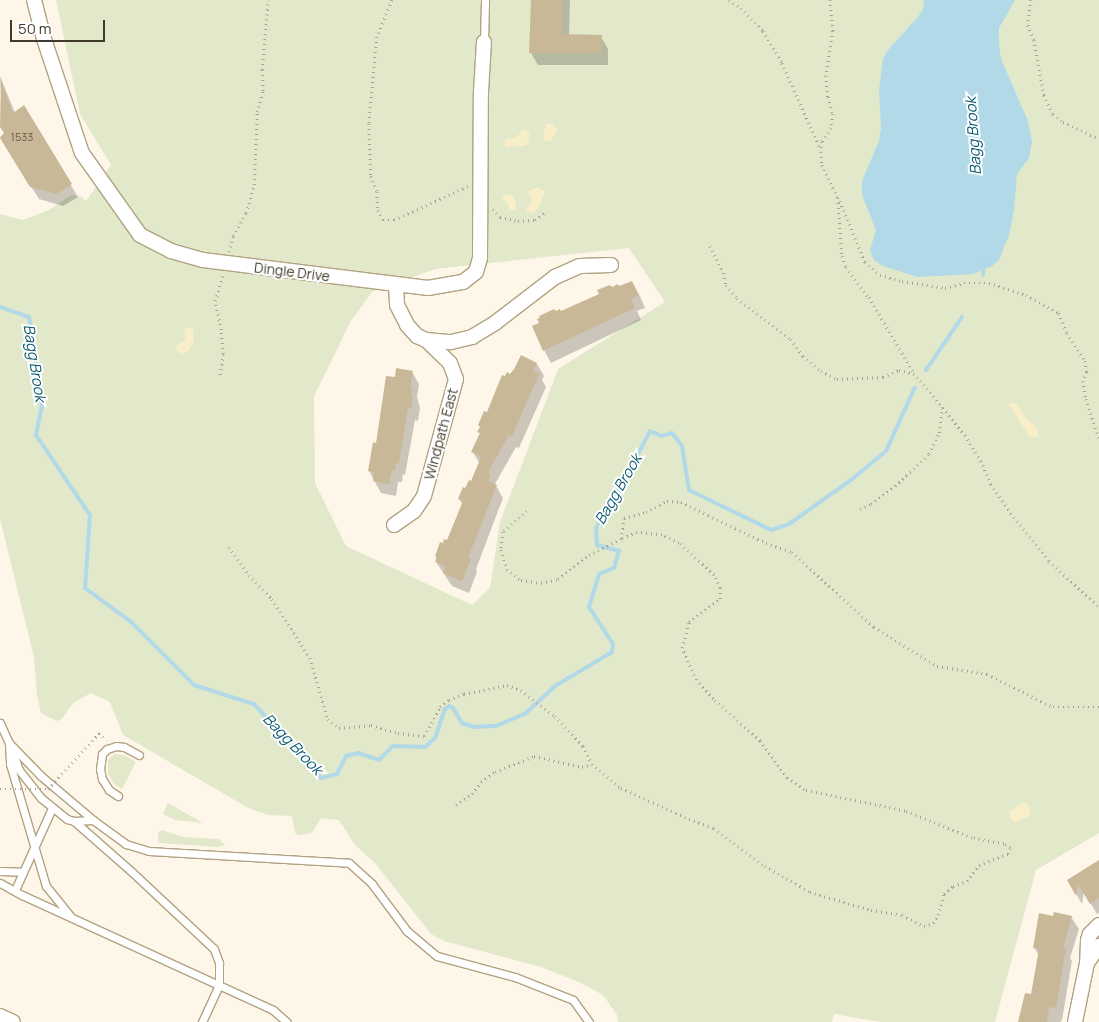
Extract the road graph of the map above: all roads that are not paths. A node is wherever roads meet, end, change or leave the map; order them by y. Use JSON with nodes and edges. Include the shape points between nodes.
{"nodes":[{"id":1,"x":34,"y":0,"type":"edge"},
{"id":2,"x":485,"y":0,"type":"edge"},
{"id":3,"x":484,"y":42,"type":"joint"},
{"id":4,"x":611,"y":265,"type":"dead end"},
{"id":5,"x":396,"y":284,"type":"junction"},
{"id":6,"x":426,"y":340,"type":"junction"},
{"id":7,"x":394,"y":524,"type":"dead end"},
{"id":8,"x":0,"y":723,"type":"edge"},
{"id":9,"x":9,"y":743,"type":"junction"},
{"id":10,"x":139,"y":755,"type":"dead end"},
{"id":11,"x":118,"y":796,"type":"dead end"},
{"id":12,"x":52,"y":808,"type":"junction"},
{"id":13,"x":93,"y":820,"type":"junction"},
{"id":14,"x":74,"y":821,"type":"junction"},
{"id":15,"x":34,"y":847,"type":"junction"},
{"id":16,"x":0,"y":871,"type":"edge"},
{"id":17,"x":23,"y":872,"type":"junction"},
{"id":18,"x":0,"y":883,"type":"edge"},
{"id":19,"x":14,"y":890,"type":"junction"},
{"id":20,"x":72,"y":918,"type":"junction"},
{"id":21,"x":1099,"y":925,"type":"edge"},
{"id":22,"x":1099,"y":946,"type":"edge"},
{"id":23,"x":1087,"y":963,"type":"junction"},
{"id":24,"x":219,"y":985,"type":"junction"},
{"id":25,"x":0,"y":1016,"type":"edge"},
{"id":26,"x":13,"y":1022,"type":"edge"},
{"id":27,"x":202,"y":1022,"type":"edge"},
{"id":28,"x":287,"y":1022,"type":"edge"},
{"id":29,"x":588,"y":1022,"type":"edge"},
{"id":30,"x":1075,"y":1022,"type":"edge"}],
"edges":[{"from":1,"to":5,"type":"street","name":"Dingle Drive","via":[[82,153],[140,235],[171,251],[226,264]]},
{"from":2,"to":3,"type":"lane"},
{"from":3,"to":5,"type":"street","name":"Dingle Drive","via":[[480,258],[476,272],[462,282],[448,286],[428,288]]},
{"from":4,"to":6,"type":"street","via":[[580,266],[555,277],[511,312],[472,337],[450,342]]},
{"from":5,"to":6,"type":"street","name":"Windpath East","via":[[397,305],[407,325]]},
{"from":6,"to":7,"type":"street","name":"Windpath East","via":[[450,363],[456,379],[424,496],[414,511]]},
{"from":8,"to":9,"type":"lane"},
{"from":9,"to":12,"type":"lane","via":[[28,784]]},
{"from":9,"to":13,"type":"lane","via":[[41,776]]},
{"from":9,"to":15,"type":"lane","via":[[10,764]]},
{"from":10,"to":11,"type":"lane","via":[[116,746],[102,754],[102,779]]},
{"from":12,"to":14,"type":"lane"},
{"from":12,"to":15,"type":"lane"},
{"from":13,"to":14,"type":"lane"},
{"from":13,"to":29,"type":"lane","via":[[126,844],[144,850],[349,863],[372,884],[407,931],[437,956],[515,977],[573,1000]]},
{"from":14,"to":24,"type":"lane","via":[[214,949],[219,963]]},
{"from":15,"to":17,"type":"lane"},
{"from":15,"to":20,"type":"lane","via":[[46,886]]},
{"from":16,"to":17,"type":"lane"},
{"from":17,"to":19,"type":"lane"},
{"from":18,"to":19,"type":"lane"},
{"from":19,"to":20,"type":"lane"},
{"from":20,"to":24,"type":"lane"},
{"from":21,"to":23,"type":"street","via":[[1088,940]]},
{"from":22,"to":23,"type":"street"},
{"from":23,"to":30,"type":"street"},
{"from":24,"to":27,"type":"lane"},
{"from":24,"to":28,"type":"lane","via":[[273,1010]]},
{"from":25,"to":26,"type":"street"}]}
